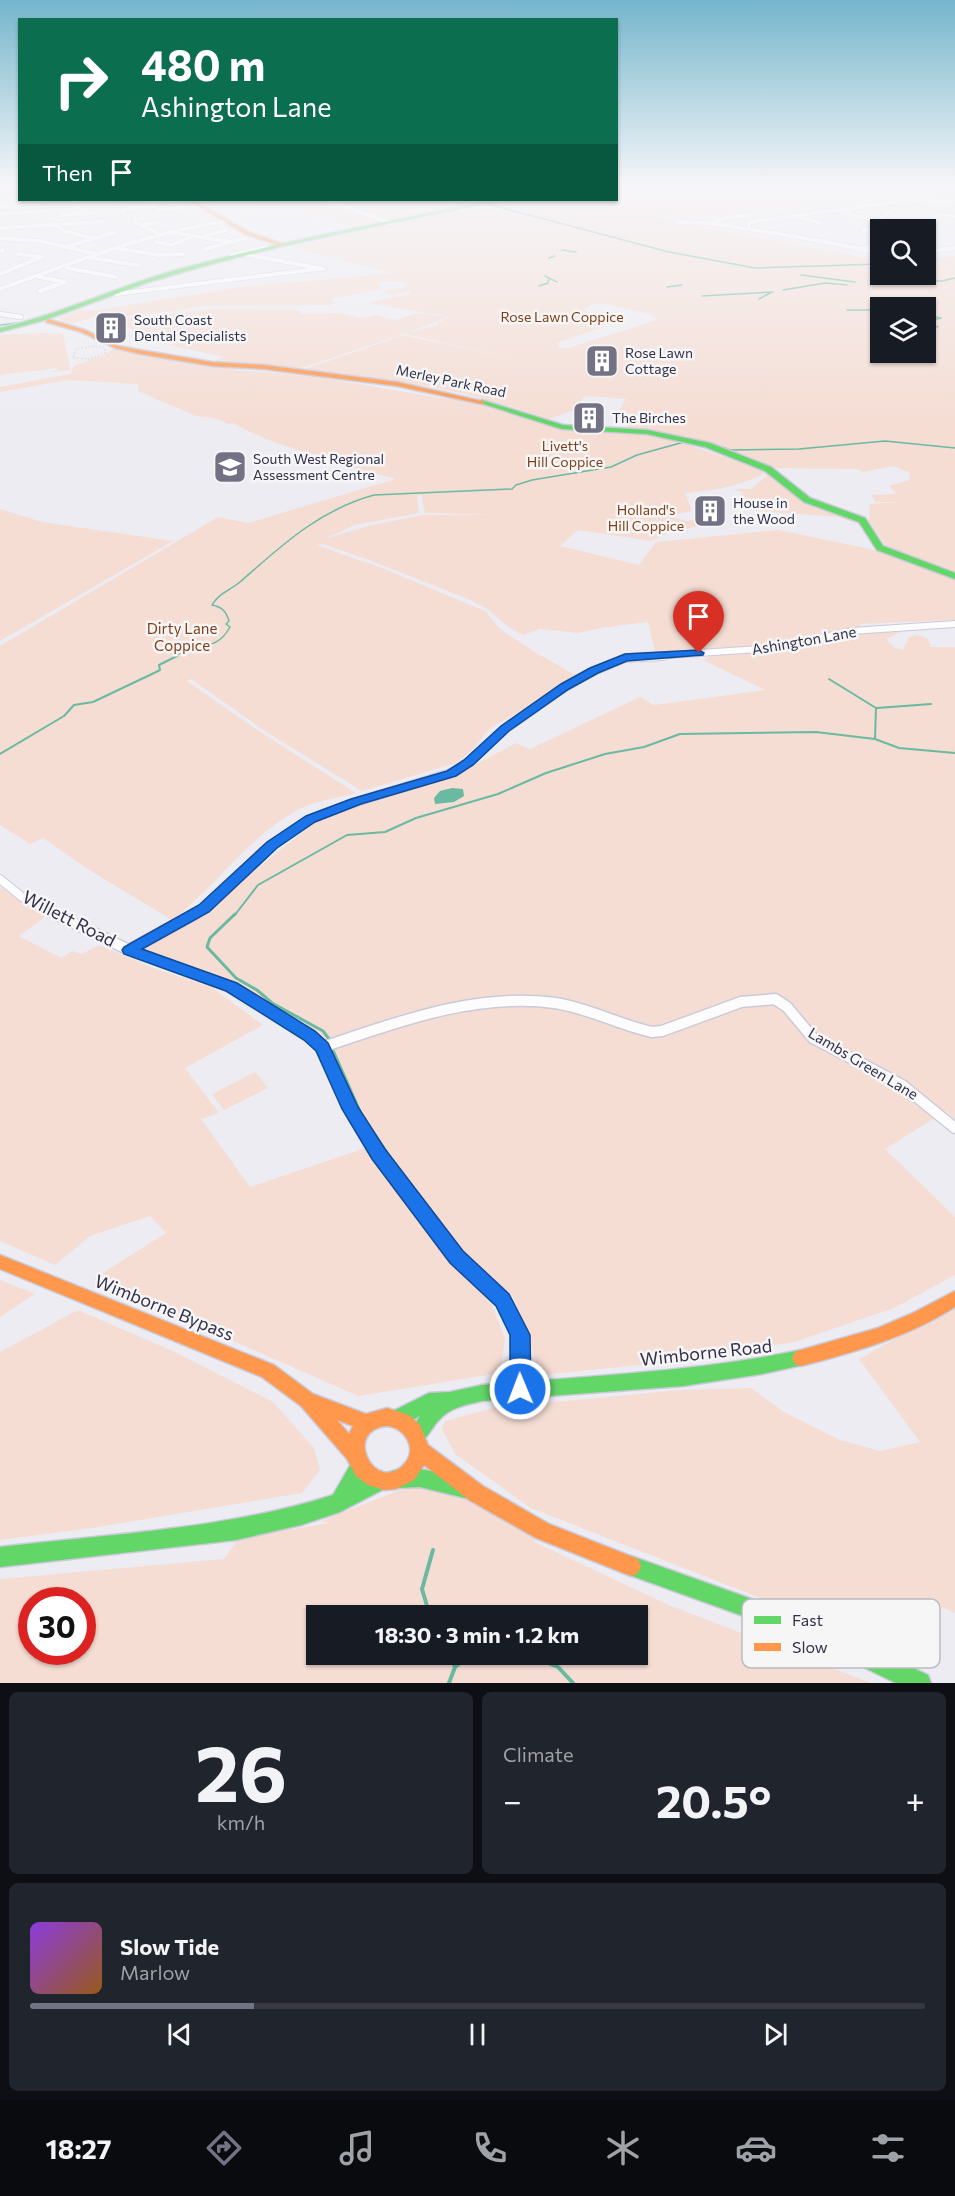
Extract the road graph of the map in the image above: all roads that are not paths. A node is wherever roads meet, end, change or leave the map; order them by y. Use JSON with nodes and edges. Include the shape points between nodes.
{"nodes":[{"id":1,"x":27,"y":264,"type":"edge"},
{"id":2,"x":74,"y":264,"type":"edge"},
{"id":3,"x":128,"y":264,"type":"edge"},
{"id":4,"x":211,"y":264,"type":"edge"},
{"id":5,"x":281,"y":264,"type":"edge"},
{"id":6,"x":0,"y":265,"type":"edge"},
{"id":7,"x":138,"y":265,"type":"dead end"},
{"id":8,"x":64,"y":267,"type":"junction"},
{"id":9,"x":16,"y":268,"type":"junction"},
{"id":10,"x":310,"y":269,"type":"junction"},
{"id":11,"x":333,"y":271,"type":"dead end"},
{"id":12,"x":0,"y":274,"type":"edge"},
{"id":13,"x":39,"y":277,"type":"junction"},
{"id":14,"x":116,"y":277,"type":"dead end"},
{"id":15,"x":3,"y":282,"type":"dead end"},
{"id":16,"x":18,"y":284,"type":"junction"},
{"id":17,"x":0,"y":290,"type":"edge"},
{"id":18,"x":39,"y":291,"type":"joint"},
{"id":19,"x":48,"y":294,"type":"dead end"},
{"id":20,"x":116,"y":294,"type":"junction"},
{"id":21,"x":0,"y":314,"type":"edge"},
{"id":22,"x":21,"y":317,"type":"dead end"},
{"id":23,"x":48,"y":321,"type":"junction"},
{"id":24,"x":0,"y":330,"type":"edge"},
{"id":25,"x":955,"y":576,"type":"edge"},
{"id":26,"x":955,"y":624,"type":"edge"},
{"id":27,"x":0,"y":879,"type":"edge"},
{"id":28,"x":129,"y":950,"type":"junction"},
{"id":29,"x":323,"y":1047,"type":"junction"},
{"id":30,"x":955,"y":1128,"type":"edge"},
{"id":31,"x":0,"y":1262,"type":"edge"},
{"id":32,"x":955,"y":1298,"type":"edge"},
{"id":33,"x":520,"y":1389,"type":"junction"},
{"id":34,"x":307,"y":1400,"type":"junction"},
{"id":35,"x":450,"y":1400,"type":"junction"},
{"id":36,"x":396,"y":1419,"type":"junction"},
{"id":37,"x":369,"y":1424,"type":"junction"},
{"id":38,"x":417,"y":1436,"type":"junction"},
{"id":39,"x":420,"y":1450,"type":"junction"},
{"id":40,"x":354,"y":1453,"type":"junction"},
{"id":41,"x":359,"y":1468,"type":"junction"},
{"id":42,"x":388,"y":1480,"type":"junction"},
{"id":43,"x":476,"y":1493,"type":"junction"},
{"id":44,"x":340,"y":1502,"type":"junction"},
{"id":45,"x":0,"y":1557,"type":"edge"},
{"id":46,"x":742,"y":1608,"type":"edge"},
{"id":47,"x":888,"y":1668,"type":"edge"},
{"id":48,"x":920,"y":1683,"type":"edge"}],
"edges":[{"from":1,"to":9,"type":"street"},
{"from":2,"to":8,"type":"street"},
{"from":3,"to":7,"type":"street"},
{"from":4,"to":20,"type":"main road","via":[[164,275]]},
{"from":5,"to":10,"type":"street"},
{"from":6,"to":9,"type":"street"},
{"from":8,"to":13,"type":"street"},
{"from":8,"to":14,"type":"street"},
{"from":9,"to":12,"type":"street"},
{"from":10,"to":11,"type":"street"},
{"from":10,"to":20,"type":"street"},
{"from":13,"to":16,"type":"street"},
{"from":13,"to":18,"type":"street","via":[[65,282]]},
{"from":15,"to":16,"type":"street"},
{"from":16,"to":17,"type":"street"},
{"from":18,"to":19,"type":"street"},
{"from":20,"to":23,"type":"main road"},
{"from":21,"to":22,"type":"street"},
{"from":23,"to":24,"type":"main road"},
{"from":23,"to":25,"type":"main road","name":"Merley Park Road","via":[[140,352],[218,365],[398,384],[498,405],[562,428],[647,432],[707,445],[772,471],[807,500],[862,520],[880,548]]},
{"from":26,"to":28,"type":"street","name":"Ashington Lane","via":[[852,631],[774,648],[625,658],[594,670],[505,729],[469,763],[451,773],[310,819],[272,845],[204,909]]},
{"from":27,"to":28,"type":"street","name":"Willett Road","via":[[30,901]]},
{"from":28,"to":29,"type":"street","name":"Willett Road","via":[[231,987]]},
{"from":29,"to":30,"type":"street","name":"Lambs Green Lane","via":[[427,1014],[509,1001],[557,1003],[652,1032],[767,998],[787,1006],[813,1038],[902,1086]]},
{"from":29,"to":33,"type":"street","name":"Willett Road","via":[[350,1109],[378,1154],[456,1257],[502,1300],[520,1335]]},
{"from":31,"to":34,"type":"main road","name":"Wimborne Bypass","via":[[237,1357],[267,1371]]},
{"from":32,"to":33,"type":"main road","name":"Wimborne Road","via":[[907,1324],[811,1358],[740,1370]]},
{"from":33,"to":35,"type":"main road","name":"Wimborne Road"},
{"from":34,"to":37,"type":"main road","name":"Wimborne Bypass"},
{"from":34,"to":40,"type":"main road","name":"Wimborne Bypass"},
{"from":35,"to":36,"type":"main road","name":"Wimborne Road","via":[[429,1401]]},
{"from":35,"to":38,"type":"main road","via":[[432,1414]]},
{"from":36,"to":37,"type":"main road"},
{"from":36,"to":38,"type":"main road","via":[[405,1422]]},
{"from":37,"to":40,"type":"main road","via":[[355,1440]]},
{"from":38,"to":39,"type":"main road"},
{"from":39,"to":42,"type":"main road","via":[[411,1469]]},
{"from":39,"to":43,"type":"main road"},
{"from":40,"to":41,"type":"main road"},
{"from":41,"to":42,"type":"main road"},
{"from":41,"to":44,"type":"main road"},
{"from":42,"to":43,"type":"main road","via":[[420,1478]]},
{"from":42,"to":44,"type":"main road"},
{"from":43,"to":46,"type":"main road","via":[[543,1531]]},
{"from":44,"to":45,"type":"main road","via":[[236,1530]]},
{"from":47,"to":48,"type":"main road"}]}
